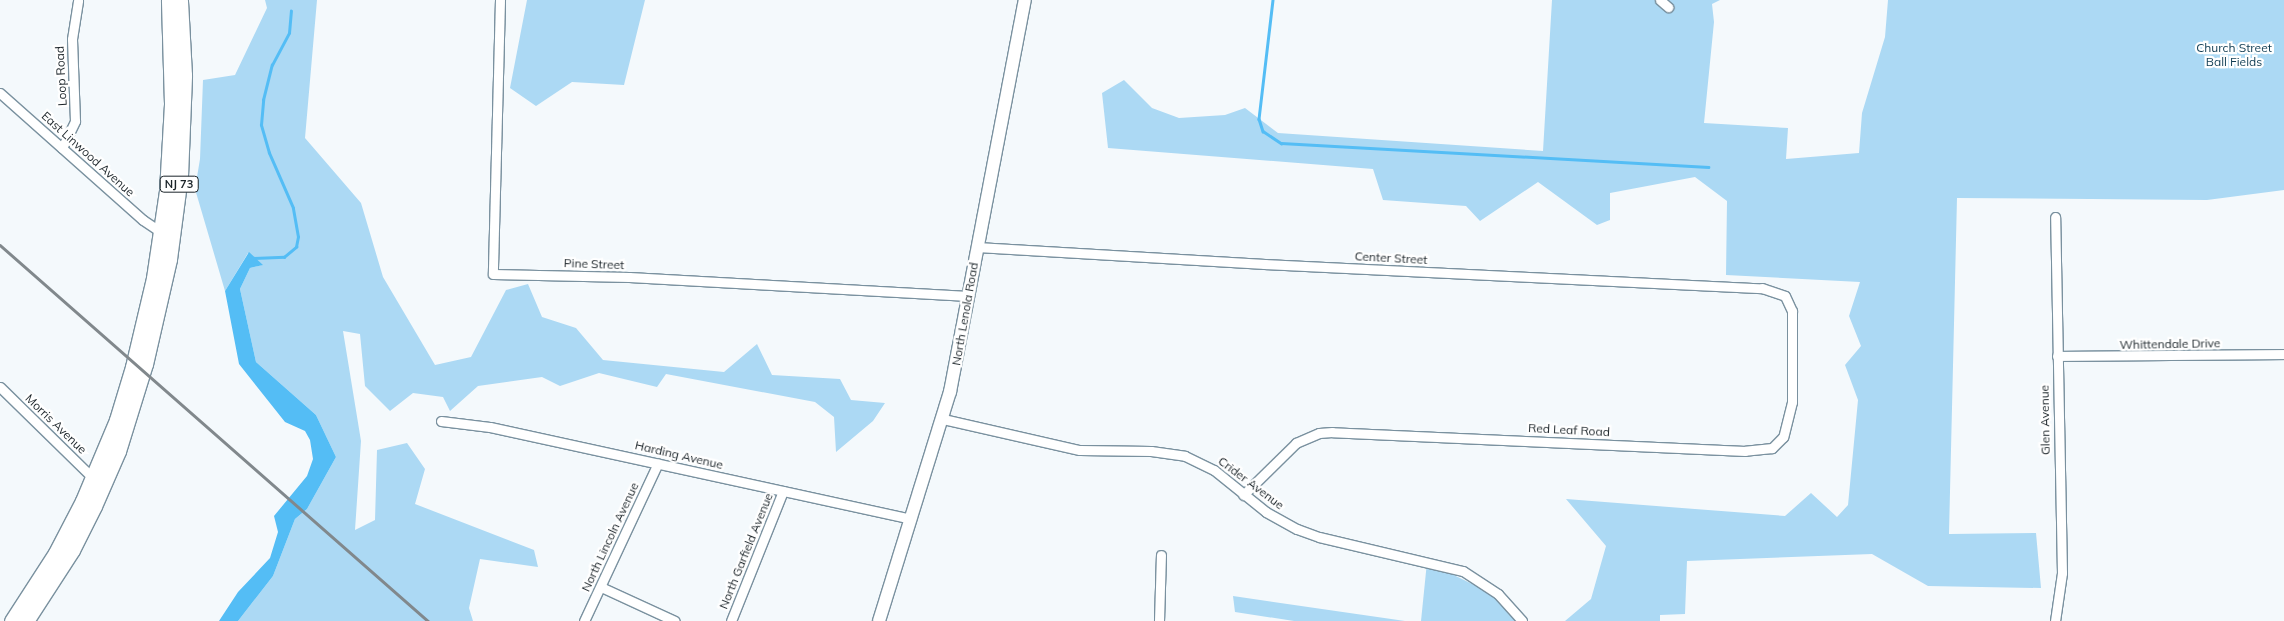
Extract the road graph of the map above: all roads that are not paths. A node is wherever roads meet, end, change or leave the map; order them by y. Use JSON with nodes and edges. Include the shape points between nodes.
{"nodes":[{"id":1,"x":78,"y":0,"type":"edge"},
{"id":2,"x":168,"y":0,"type":"edge"},
{"id":3,"x":180,"y":0,"type":"edge"},
{"id":4,"x":500,"y":0,"type":"edge"},
{"id":5,"x":1025,"y":0,"type":"edge"},
{"id":6,"x":1660,"y":0,"type":"edge"},
{"id":7,"x":1668,"y":7,"type":"dead end"},
{"id":8,"x":0,"y":93,"type":"edge"},
{"id":9,"x":62,"y":148,"type":"junction"},
{"id":10,"x":2055,"y":217,"type":"dead end"},
{"id":11,"x":161,"y":232,"type":"junction"},
{"id":12,"x":977,"y":247,"type":"junction"},
{"id":13,"x":968,"y":296,"type":"junction"},
{"id":14,"x":1792,"y":311,"type":"joint"},
{"id":15,"x":2284,"y":354,"type":"edge"},
{"id":16,"x":2057,"y":356,"type":"junction"},
{"id":17,"x":0,"y":387,"type":"edge"},
{"id":18,"x":943,"y":419,"type":"junction"},
{"id":19,"x":441,"y":420,"type":"dead end"},
{"id":20,"x":658,"y":463,"type":"junction"},
{"id":21,"x":94,"y":479,"type":"junction"},
{"id":22,"x":783,"y":491,"type":"junction"},
{"id":23,"x":1244,"y":495,"type":"junction"},
{"id":24,"x":911,"y":519,"type":"junction"},
{"id":25,"x":1161,"y":555,"type":"dead end"},
{"id":26,"x":601,"y":587,"type":"junction"},
{"id":27,"x":12,"y":621,"type":"edge"},
{"id":28,"x":26,"y":621,"type":"edge"},
{"id":29,"x":584,"y":621,"type":"edge"},
{"id":30,"x":675,"y":621,"type":"edge"},
{"id":31,"x":731,"y":621,"type":"edge"},
{"id":32,"x":879,"y":621,"type":"edge"},
{"id":33,"x":1159,"y":621,"type":"edge"},
{"id":34,"x":1522,"y":621,"type":"edge"},
{"id":35,"x":2055,"y":621,"type":"edge"}],
"edges":[{"from":1,"to":9,"type":"street","name":"Loop Road","via":[[72,39],[75,120]]},
{"from":2,"to":11,"type":"highway","number":"NJ 73","via":[[172,103]]},
{"from":3,"to":28,"type":"highway","number":"NJ 73","via":[[184,91],[179,184],[169,259],[145,364],[125,432],[97,499],[72,550]]},
{"from":4,"to":13,"type":"street","name":"Pine Street","via":[[493,274],[629,277]]},
{"from":5,"to":12,"type":"main road","name":"North Lenola Road"},
{"from":6,"to":7,"type":"street"},
{"from":8,"to":9,"type":"street","name":"East Linwood Avenue"},
{"from":9,"to":11,"type":"street","name":"East Linwood Avenue"},
{"from":10,"to":16,"type":"street","name":"Glen Avenue"},
{"from":11,"to":21,"type":"highway","number":"NJ 73","via":[[132,370]]},
{"from":12,"to":13,"type":"main road","name":"North Lenola Road"},
{"from":12,"to":14,"type":"street","name":"Center Street","via":[[1762,288],[1785,296]]},
{"from":13,"to":18,"type":"main road","name":"North Lenola Road"},
{"from":14,"to":23,"type":"street","name":"Red Leaf Road","via":[[1792,402],[1783,437],[1772,448],[1745,451],[1332,432],[1313,435],[1296,443]]},
{"from":15,"to":16,"type":"street","name":"Whittendale Drive"},
{"from":16,"to":35,"type":"street","name":"Glen Avenue","via":[[2062,573]]},
{"from":17,"to":21,"type":"street","name":"Morris Avenue"},
{"from":18,"to":23,"type":"street","name":"Crider Avenue","via":[[1080,450],[1174,454],[1205,464]]},
{"from":18,"to":24,"type":"main road","name":"North Lenola Road"},
{"from":19,"to":20,"type":"street","name":"Harding Avenue","via":[[466,422]]},
{"from":20,"to":22,"type":"street","name":"Harding Avenue"},
{"from":20,"to":26,"type":"street","name":"North Lincoln Avenue"},
{"from":21,"to":27,"type":"highway","number":"NJ 73","via":[[56,553]]},
{"from":22,"to":24,"type":"street","name":"Harding Avenue"},
{"from":22,"to":31,"type":"street","name":"North Garfield Avenue"},
{"from":23,"to":34,"type":"street","name":"Crider Avenue","via":[[1276,519],[1308,534],[1463,571],[1498,594]]},
{"from":24,"to":32,"type":"main road","name":"North Lenola Road"},
{"from":25,"to":33,"type":"street"},
{"from":26,"to":29,"type":"street","name":"North Lincoln Avenue"},
{"from":26,"to":30,"type":"street"}]}
